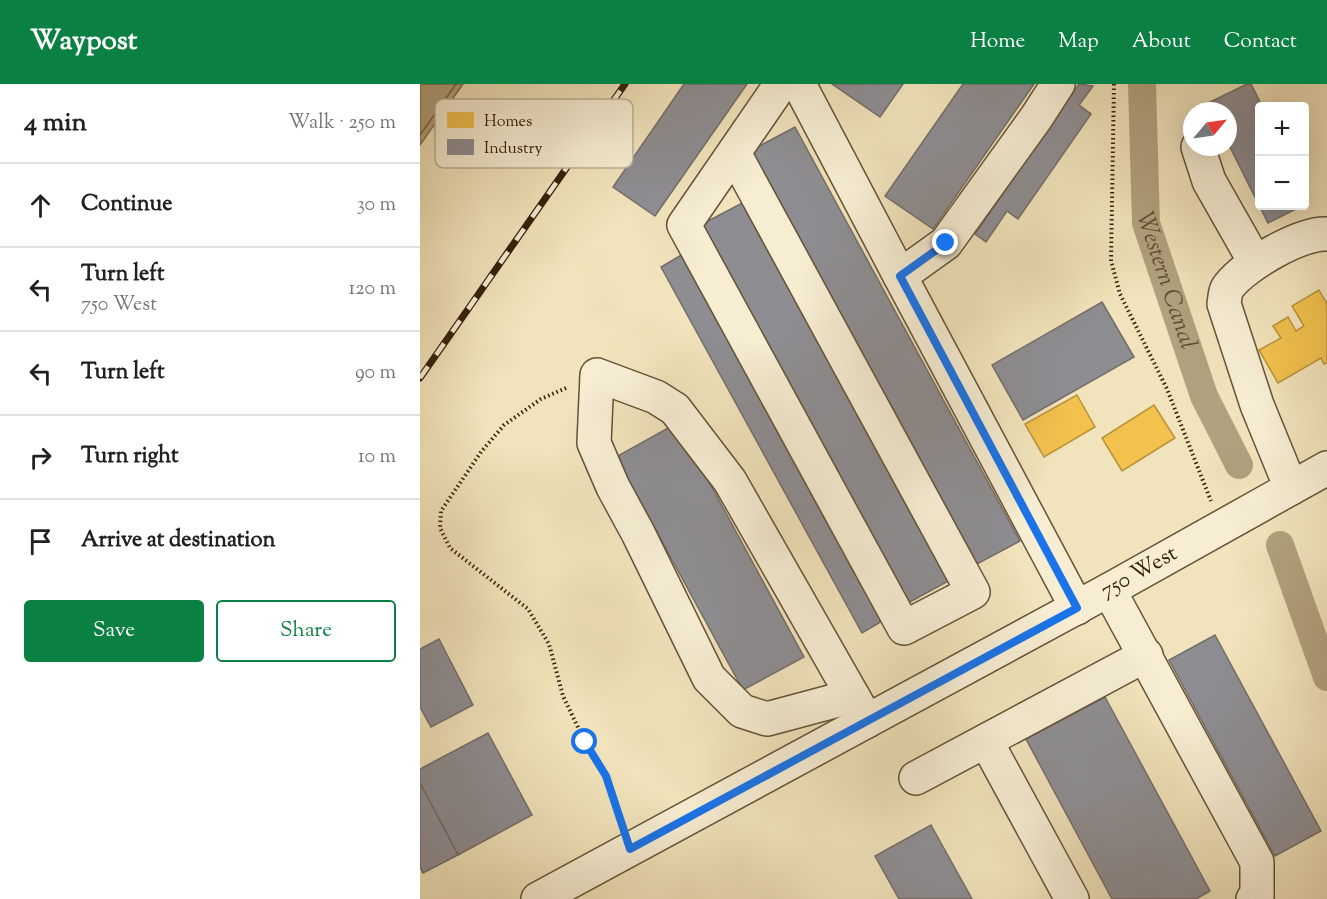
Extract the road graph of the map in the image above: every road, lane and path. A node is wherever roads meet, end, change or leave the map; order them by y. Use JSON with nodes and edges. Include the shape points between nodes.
{"nodes":[{"id":1,"x":781,"y":84,"type":"edge"},
{"id":2,"x":799,"y":84,"type":"edge"},
{"id":3,"x":1058,"y":84,"type":"edge"},
{"id":4,"x":1114,"y":84,"type":"edge"},
{"id":5,"x":734,"y":153,"type":"junction"},
{"id":6,"x":1201,"y":156,"type":"edge"},
{"id":7,"x":1327,"y":234,"type":"edge"},
{"id":8,"x":1255,"y":262,"type":"junction"},
{"id":9,"x":900,"y":276,"type":"junction"},
{"id":10,"x":597,"y":375,"type":"junction"},
{"id":11,"x":1327,"y":468,"type":"edge"},
{"id":12,"x":1291,"y":488,"type":"junction"},
{"id":13,"x":1221,"y":527,"type":"junction"},
{"id":14,"x":1109,"y":590,"type":"junction"},
{"id":15,"x":1077,"y":608,"type":"junction"},
{"id":16,"x":1146,"y":656,"type":"junction"},
{"id":17,"x":860,"y":708,"type":"junction"},
{"id":18,"x":986,"y":741,"type":"junction"},
{"id":19,"x":916,"y":778,"type":"dead end"},
{"id":20,"x":630,"y":849,"type":"junction"},
{"id":21,"x":538,"y":899,"type":"edge"},
{"id":22,"x":1072,"y":899,"type":"edge"},
{"id":23,"x":1253,"y":899,"type":"edge"}],
"edges":[{"from":1,"to":5,"type":"street"},
{"from":2,"to":9,"type":"street"},
{"from":3,"to":9,"type":"street","via":[[946,243]]},
{"from":4,"to":13,"type":"path","via":[[1111,261],[1120,294],[1167,389]]},
{"from":5,"to":5,"type":"street","via":[[684,225],[904,628],[973,592]]},
{"from":6,"to":8,"type":"street","via":[[1209,181]]},
{"from":7,"to":8,"type":"street","via":[[1315,233]]},
{"from":8,"to":12,"type":"street","via":[[1227,287],[1224,304],[1257,405]]},
{"from":9,"to":15,"type":"street"},
{"from":10,"to":17,"type":"street","via":[[656,398],[675,410],[730,481]]},
{"from":10,"to":17,"type":"street","via":[[594,443],[709,678],[742,711],[767,719]]},
{"from":10,"to":20,"type":"path","via":[[541,399],[504,425],[441,511],[440,528],[450,548],[528,609],[549,644],[563,696],[606,776]]},
{"from":11,"to":12,"type":"street","name":"750 West"},
{"from":12,"to":13,"type":"street","name":"750 West"},
{"from":13,"to":14,"type":"street","name":"750 West"},
{"from":14,"to":15,"type":"street","name":"750 West"},
{"from":14,"to":16,"type":"street"},
{"from":15,"to":17,"type":"street","name":"750 West"},
{"from":16,"to":18,"type":"street"},
{"from":16,"to":23,"type":"street","via":[[1257,862],[1257,897]]},
{"from":17,"to":20,"type":"street","name":"750 West"},
{"from":18,"to":19,"type":"street"},
{"from":18,"to":22,"type":"street"},
{"from":20,"to":21,"type":"street","name":"750 West"}]}
